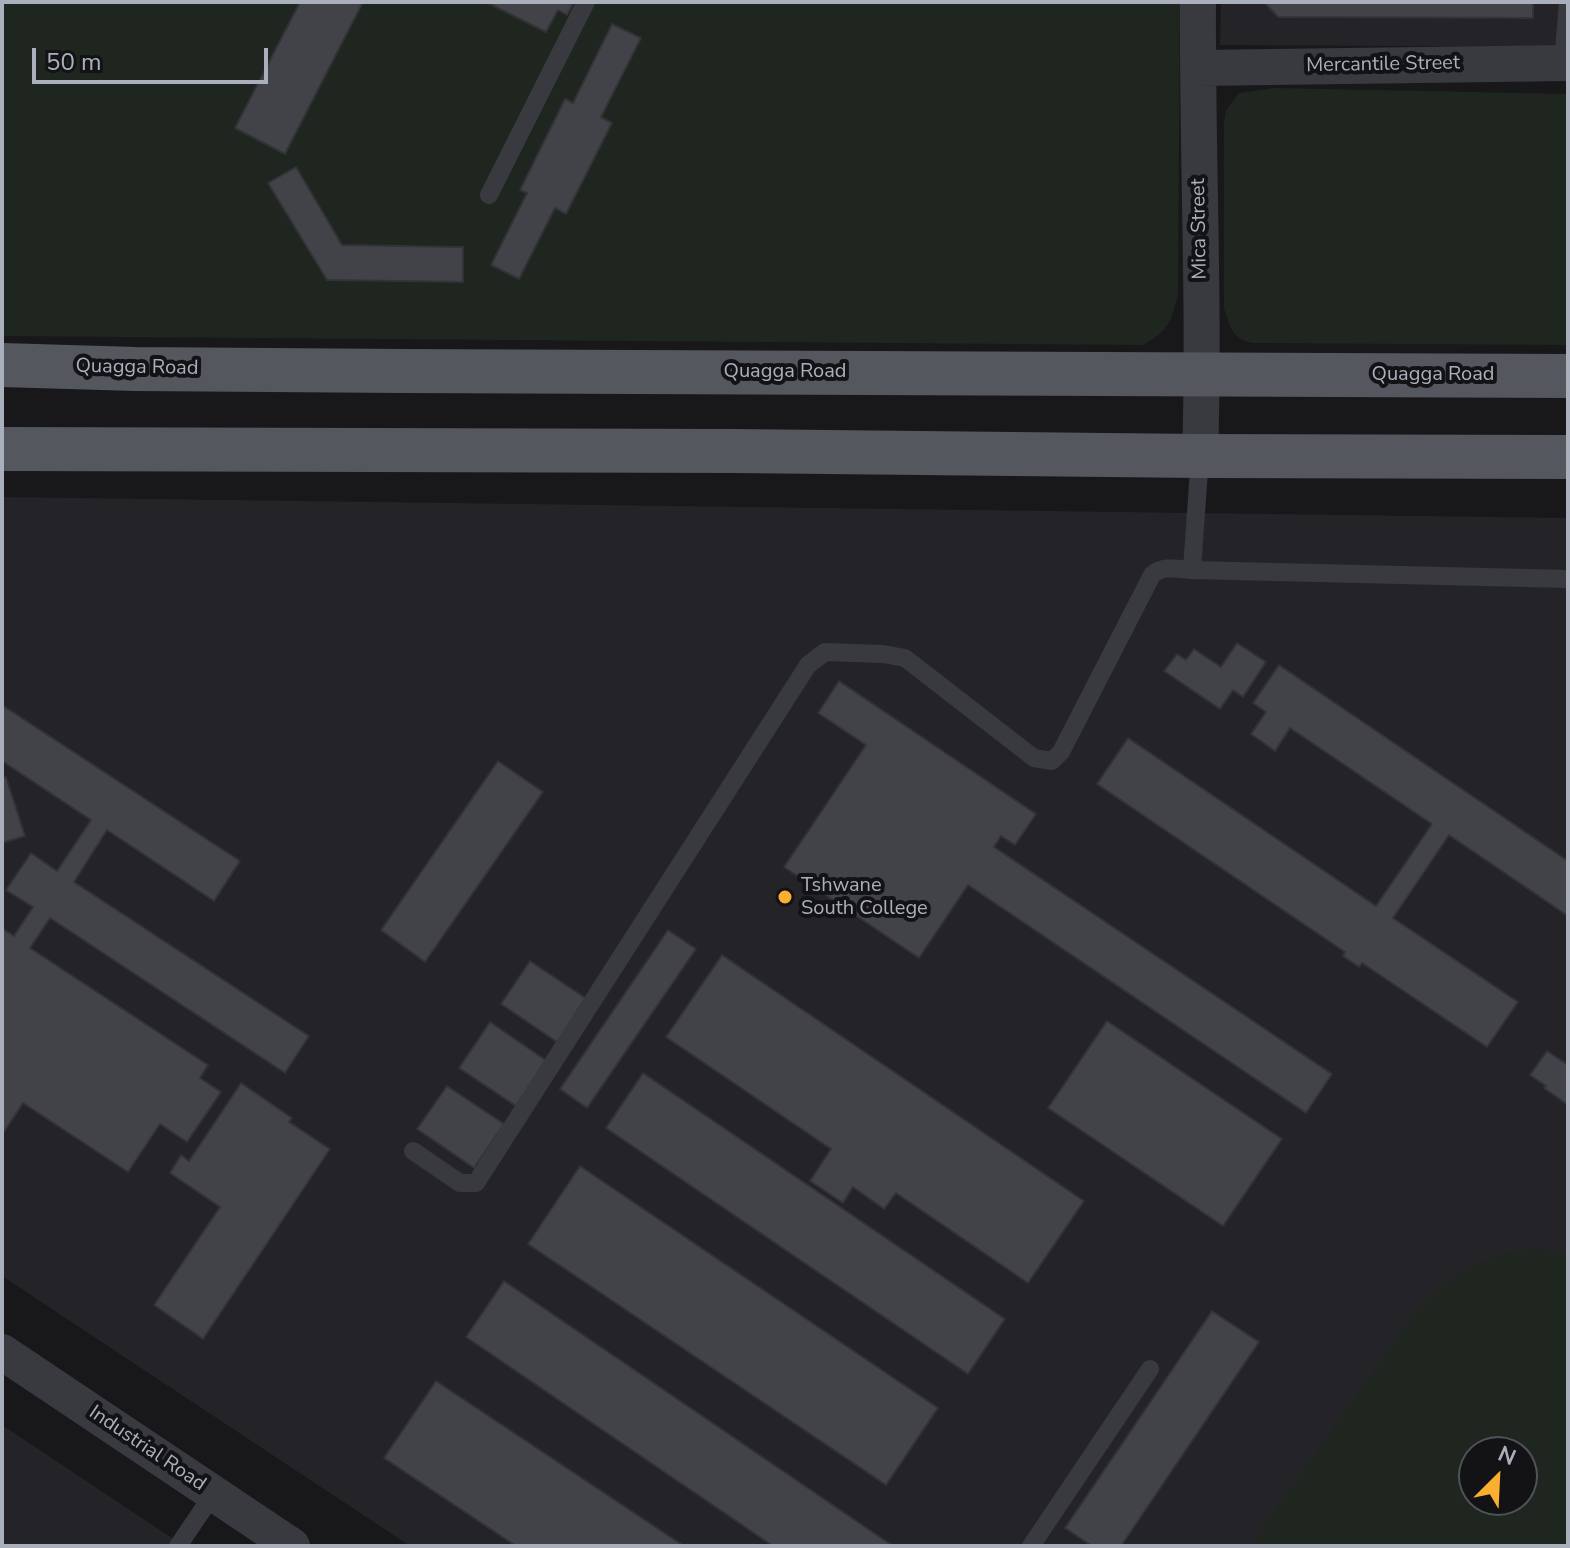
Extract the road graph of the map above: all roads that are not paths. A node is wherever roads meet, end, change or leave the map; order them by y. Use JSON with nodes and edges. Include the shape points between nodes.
{"nodes":[{"id":1,"x":586,"y":2,"type":"edge"},
{"id":2,"x":1198,"y":2,"type":"edge"},
{"id":3,"x":1568,"y":2,"type":"edge"},
{"id":4,"x":1565,"y":63,"type":"edge"},
{"id":5,"x":1198,"y":68,"type":"junction"},
{"id":6,"x":489,"y":195,"type":"dead end"},
{"id":7,"x":2,"y":365,"type":"edge"},
{"id":8,"x":1203,"y":373,"type":"junction"},
{"id":9,"x":1568,"y":376,"type":"edge"},
{"id":10,"x":2,"y":449,"type":"edge"},
{"id":11,"x":1200,"y":456,"type":"junction"},
{"id":12,"x":1568,"y":457,"type":"edge"},
{"id":13,"x":1192,"y":570,"type":"junction"},
{"id":14,"x":1568,"y":579,"type":"edge"},
{"id":15,"x":413,"y":1151,"type":"dead end"},
{"id":16,"x":2,"y":1352,"type":"edge"},
{"id":17,"x":1150,"y":1369,"type":"dead end"},
{"id":18,"x":214,"y":1493,"type":"junction"},
{"id":19,"x":178,"y":1546,"type":"edge"},
{"id":20,"x":292,"y":1546,"type":"edge"},
{"id":21,"x":1031,"y":1546,"type":"edge"}],
"edges":[{"from":1,"to":6,"type":"lane"},
{"from":2,"to":5,"type":"street","name":"Mica Street"},
{"from":3,"to":4,"type":"lane"},
{"from":4,"to":5,"type":"street","name":"Mercantile Street"},
{"from":5,"to":8,"type":"street","name":"Mica Street"},
{"from":7,"to":8,"type":"main road","name":"Quagga Road"},
{"from":8,"to":9,"type":"main road","name":"Quagga Road"},
{"from":8,"to":11,"type":"street","name":"Mica Street"},
{"from":10,"to":11,"type":"main road"},
{"from":11,"to":12,"type":"main road"},
{"from":11,"to":13,"type":"lane"},
{"from":13,"to":14,"type":"lane"},
{"from":13,"to":15,"type":"lane","via":[[1165,568],[1152,575],[1052,761],[1034,758],[905,658],[825,652],[808,665],[476,1183],[460,1183]]},
{"from":16,"to":18,"type":"street","name":"Industrial Road"},
{"from":17,"to":21,"type":"lane"},
{"from":18,"to":19,"type":"lane"},
{"from":18,"to":20,"type":"street","name":"Industrial Road"}]}
